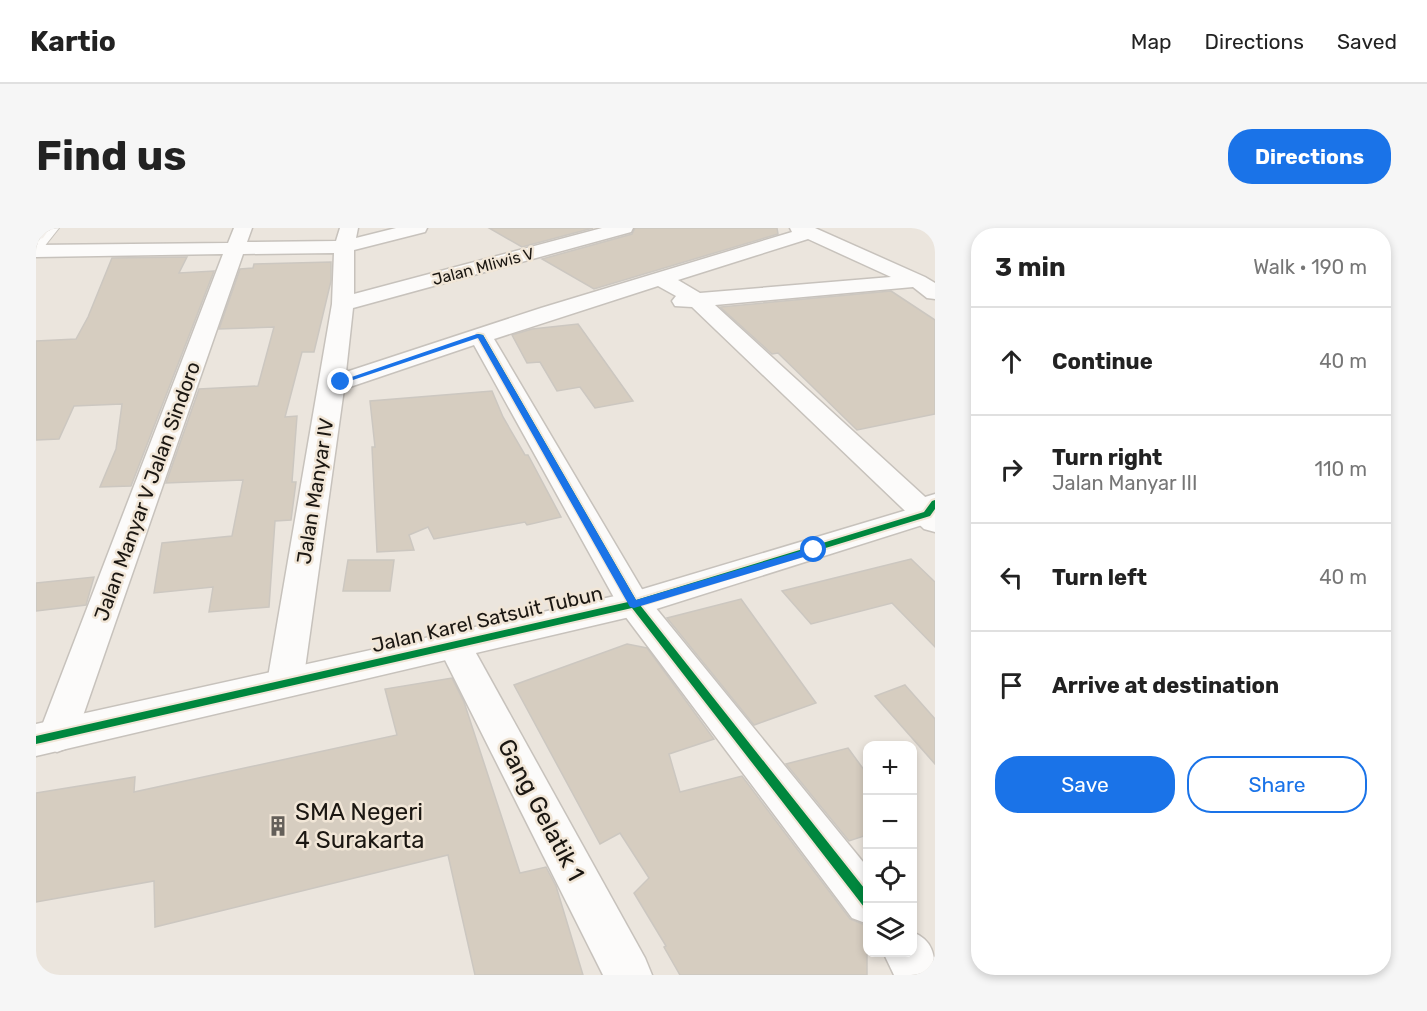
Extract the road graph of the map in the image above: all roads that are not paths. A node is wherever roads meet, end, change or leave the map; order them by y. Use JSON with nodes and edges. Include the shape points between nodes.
{"nodes":[{"id":1,"x":41,"y":228,"type":"edge"},
{"id":2,"x":53,"y":228,"type":"edge"},
{"id":3,"x":418,"y":228,"type":"edge"},
{"id":4,"x":624,"y":228,"type":"edge"},
{"id":5,"x":804,"y":230,"type":"edge"},
{"id":6,"x":36,"y":234,"type":"edge"},
{"id":7,"x":240,"y":237,"type":"edge"},
{"id":8,"x":346,"y":237,"type":"edge"},
{"id":9,"x":36,"y":251,"type":"edge"},
{"id":10,"x":661,"y":279,"type":"junction"},
{"id":11,"x":926,"y":284,"type":"edge"},
{"id":12,"x":697,"y":300,"type":"junction"},
{"id":13,"x":343,"y":304,"type":"junction"},
{"id":14,"x":549,"y":313,"type":"junction"},
{"id":15,"x":480,"y":335,"type":"junction"},
{"id":16,"x":341,"y":382,"type":"dead end"},
{"id":17,"x":932,"y":513,"type":"edge"},
{"id":18,"x":634,"y":604,"type":"junction"},
{"id":19,"x":454,"y":644,"type":"junction"},
{"id":20,"x":285,"y":683,"type":"junction"},
{"id":21,"x":47,"y":738,"type":"edge"},
{"id":22,"x":863,"y":898,"type":"edge"},
{"id":23,"x":910,"y":957,"type":"edge"},
{"id":24,"x":628,"y":975,"type":"edge"},
{"id":25,"x":923,"y":975,"type":"edge"}],
"edges":[{"from":1,"to":6,"type":"main road"},
{"from":2,"to":9,"type":"lane"},
{"from":3,"to":8,"type":"street"},
{"from":4,"to":13,"type":"street","name":"Jalan Mliwis V"},
{"from":5,"to":10,"type":"street"},
{"from":5,"to":11,"type":"street"},
{"from":7,"to":8,"type":"street"},
{"from":7,"to":9,"type":"street"},
{"from":7,"to":21,"type":"street","name":"Jalan Manyar V Jalan Sindoro"},
{"from":8,"to":13,"type":"street","name":"Jalan Manyar IV"},
{"from":10,"to":12,"type":"street"},
{"from":10,"to":14,"type":"street"},
{"from":11,"to":12,"type":"street"},
{"from":12,"to":14,"type":"street"},
{"from":12,"to":17,"type":"street"},
{"from":13,"to":20,"type":"street","name":"Jalan Manyar IV"},
{"from":14,"to":15,"type":"street"},
{"from":15,"to":16,"type":"street"},
{"from":15,"to":18,"type":"street"},
{"from":17,"to":18,"type":"street","name":"Jalan Karel Satsuit Tubun"},
{"from":18,"to":19,"type":"street","name":"Jalan Karel Satsuit Tubun"},
{"from":18,"to":22,"type":"street"},
{"from":19,"to":20,"type":"street","name":"Jalan Karel Satsuit Tubun"},
{"from":19,"to":24,"type":"street","name":"Gang Gelatik 1"},
{"from":20,"to":21,"type":"street","name":"Jalan Karel Satsuit Tubun"},
{"from":23,"to":25,"type":"street"}]}
